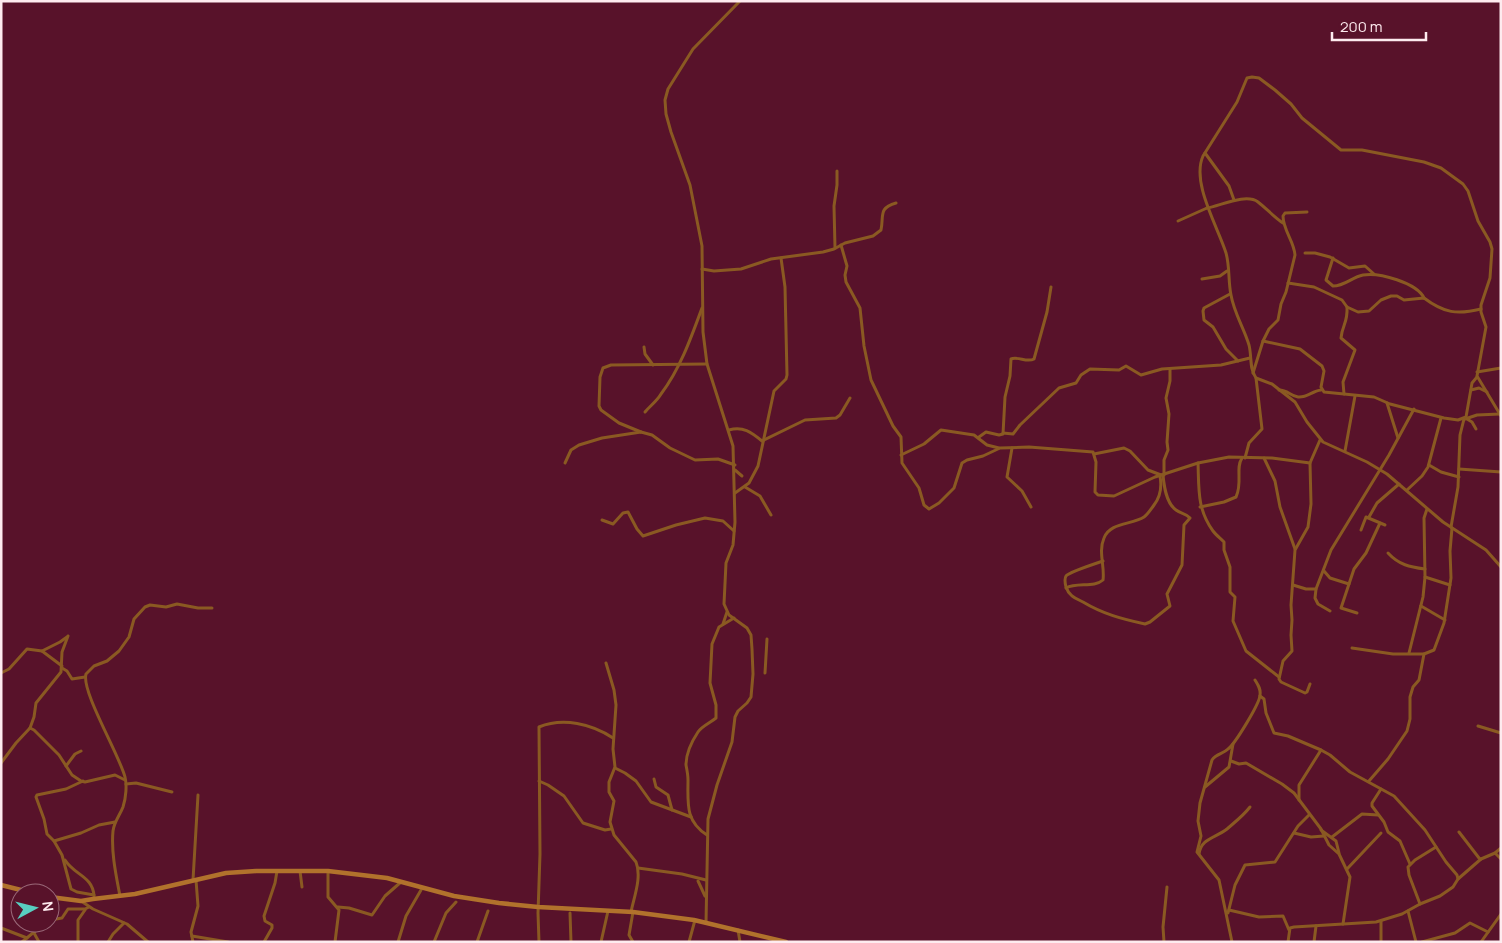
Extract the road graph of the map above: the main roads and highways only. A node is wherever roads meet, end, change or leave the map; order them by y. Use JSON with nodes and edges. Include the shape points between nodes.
{"nodes":[{"id":1,"x":60,"y":898,"type":"edge"},
{"id":2,"x":786,"y":942,"type":"edge"}],
"edges":[{"from":1,"to":2,"type":"main road","via":[[81,900],[120,896],[226,873],[328,871],[386,878],[454,896],[538,907],[632,912],[695,920]]}]}
